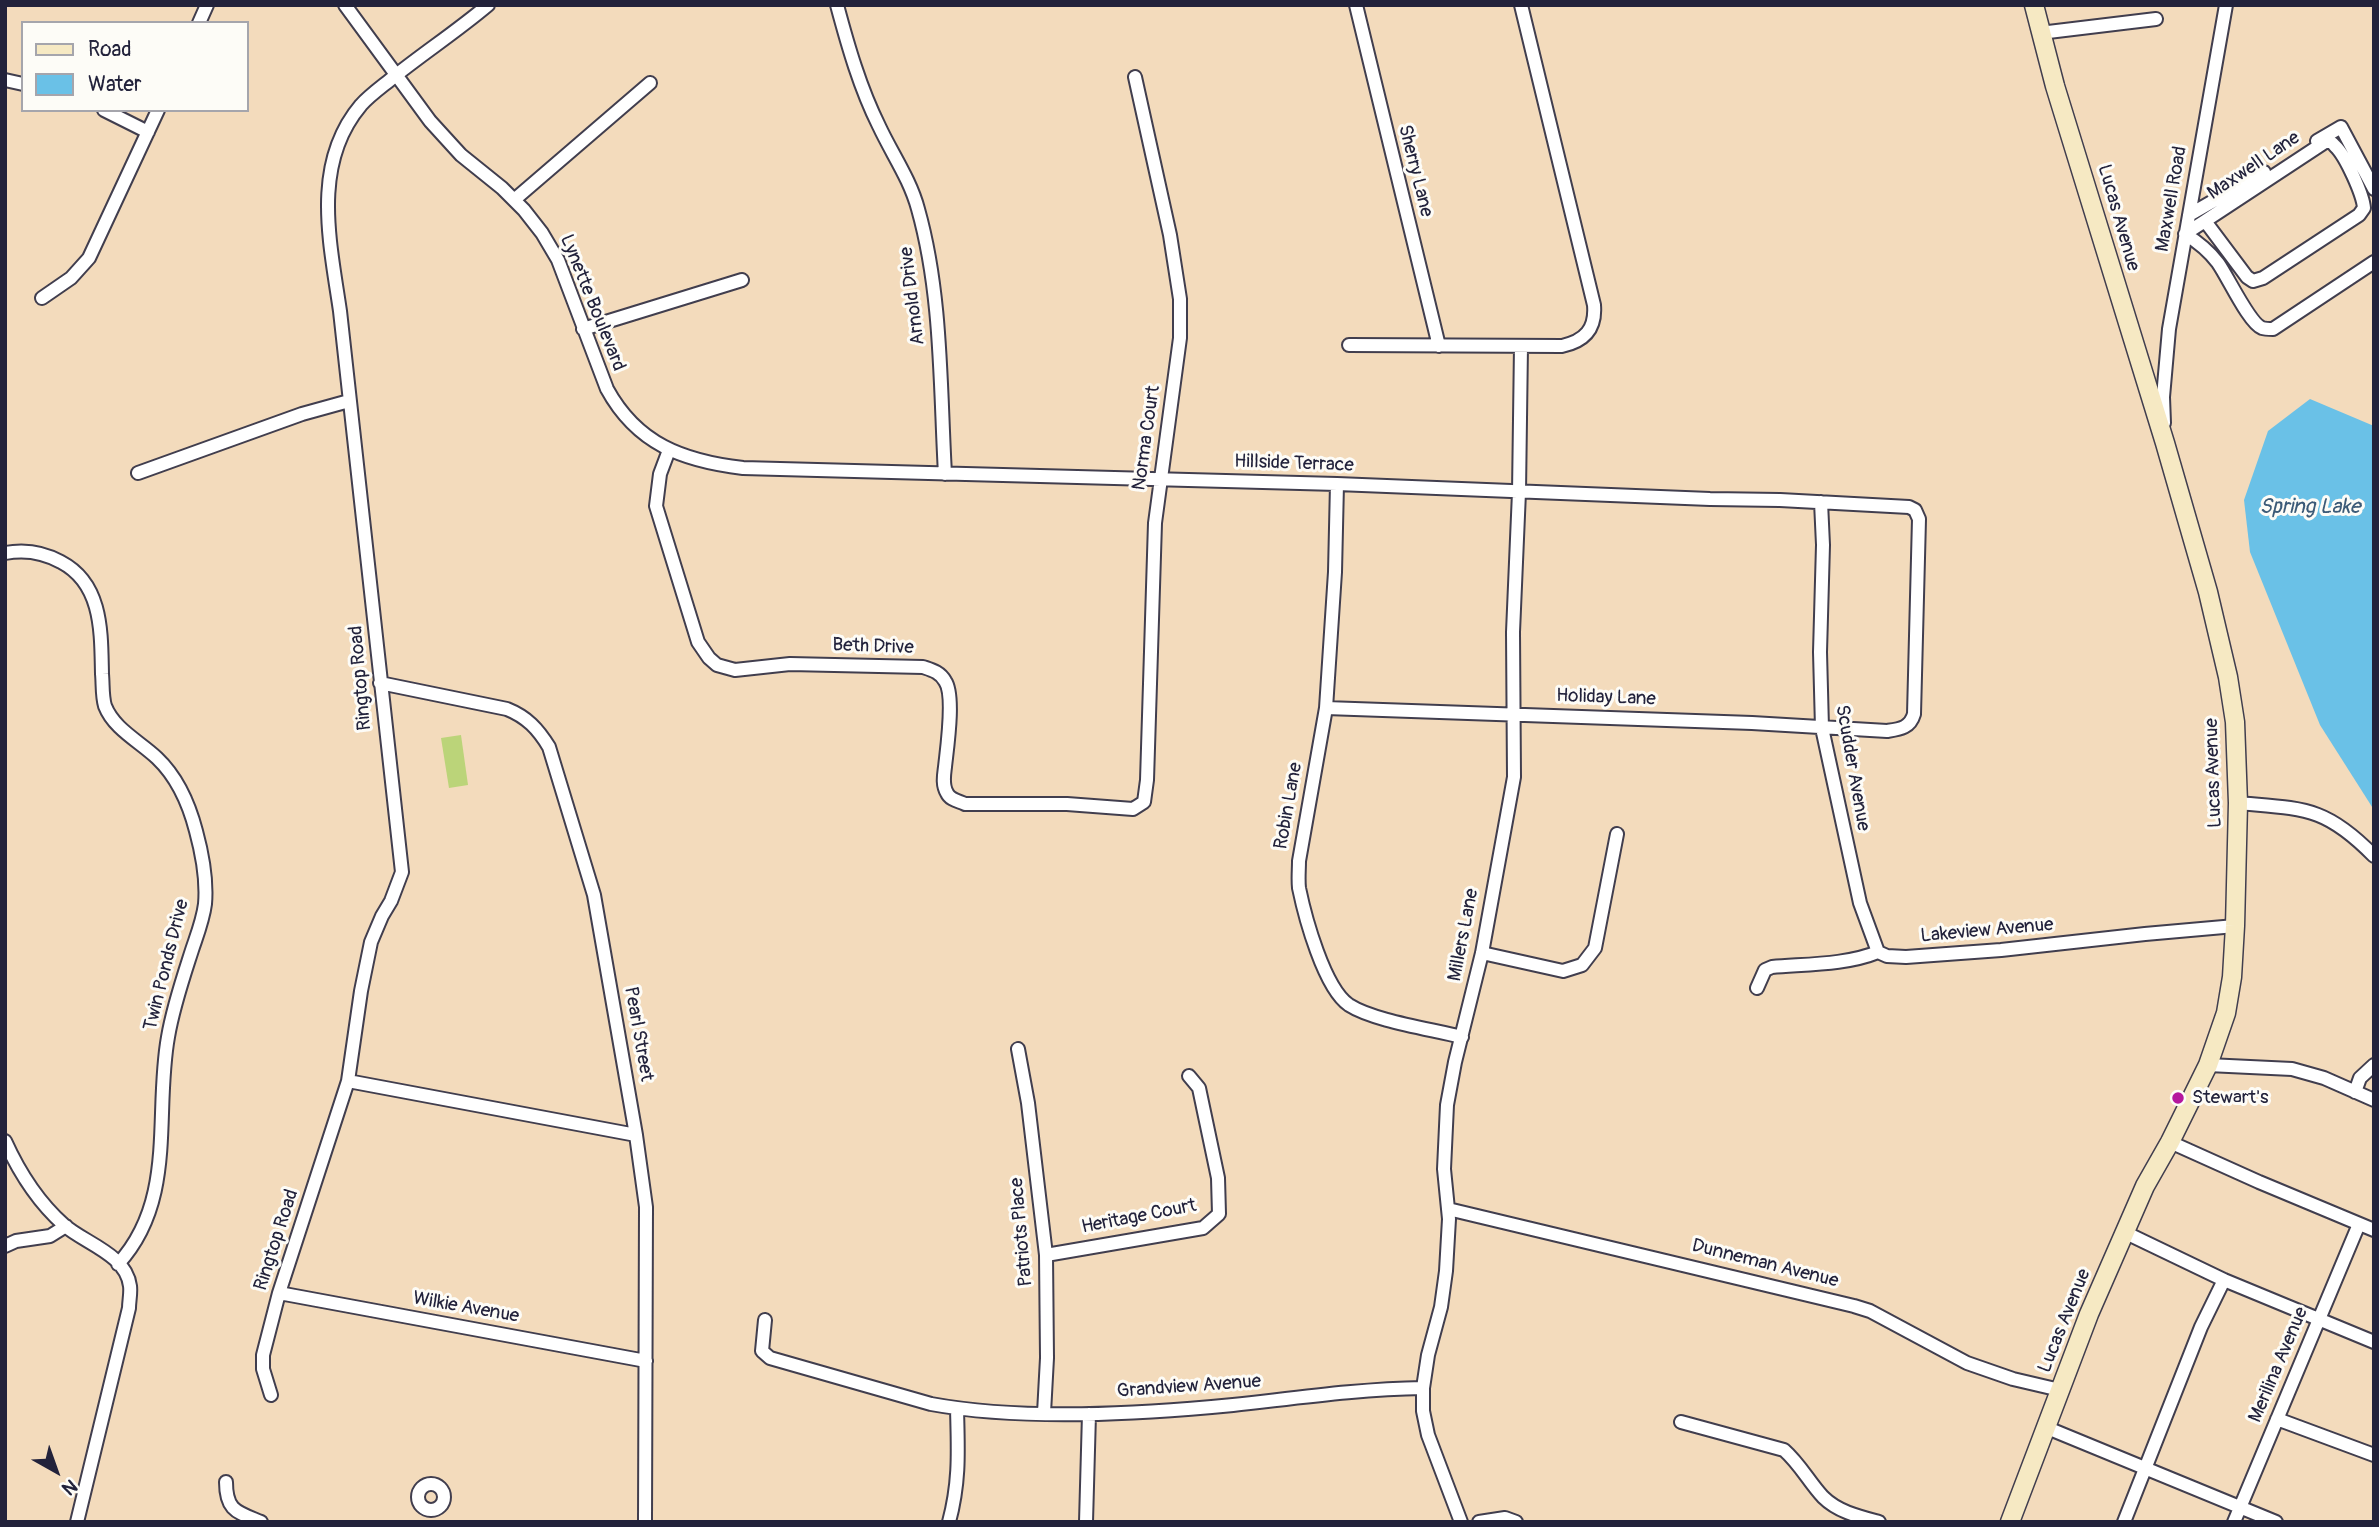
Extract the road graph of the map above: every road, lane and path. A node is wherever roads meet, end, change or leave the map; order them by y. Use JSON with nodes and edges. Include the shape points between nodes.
{"nodes":[{"id":1,"x":207,"y":5,"type":"edge"},
{"id":2,"x":345,"y":5,"type":"edge"},
{"id":3,"x":488,"y":5,"type":"edge"},
{"id":4,"x":837,"y":5,"type":"edge"},
{"id":5,"x":1356,"y":5,"type":"edge"},
{"id":6,"x":1521,"y":5,"type":"edge"},
{"id":7,"x":2034,"y":5,"type":"edge"},
{"id":8,"x":2226,"y":5,"type":"edge"},
{"id":9,"x":2156,"y":19,"type":"dead end"},
{"id":10,"x":200,"y":21,"type":"edge"},
{"id":11,"x":2040,"y":33,"type":"junction"},
{"id":12,"x":395,"y":76,"type":"junction"},
{"id":13,"x":1135,"y":77,"type":"dead end"},
{"id":14,"x":650,"y":83,"type":"dead end"},
{"id":15,"x":108,"y":112,"type":"edge"},
{"id":16,"x":157,"y":112,"type":"edge"},
{"id":17,"x":148,"y":132,"type":"junction"},
{"id":18,"x":2374,"y":189,"type":"edge"},
{"id":19,"x":514,"y":200,"type":"junction"},
{"id":20,"x":2189,"y":215,"type":"junction"},
{"id":21,"x":2205,"y":221,"type":"junction"},
{"id":22,"x":2185,"y":234,"type":"junction"},
{"id":23,"x":2374,"y":262,"type":"edge"},
{"id":24,"x":742,"y":280,"type":"dead end"},
{"id":25,"x":42,"y":298,"type":"dead end"},
{"id":26,"x":583,"y":329,"type":"junction"},
{"id":27,"x":1349,"y":345,"type":"dead end"},
{"id":28,"x":1439,"y":346,"type":"junction"},
{"id":29,"x":1521,"y":346,"type":"junction"},
{"id":30,"x":349,"y":401,"type":"junction"},
{"id":31,"x":2165,"y":443,"type":"junction"},
{"id":32,"x":669,"y":450,"type":"junction"},
{"id":33,"x":138,"y":473,"type":"dead end"},
{"id":34,"x":945,"y":474,"type":"junction"},
{"id":35,"x":1161,"y":479,"type":"junction"},
{"id":36,"x":1337,"y":484,"type":"junction"},
{"id":37,"x":1519,"y":492,"type":"junction"},
{"id":38,"x":1821,"y":502,"type":"junction"},
{"id":39,"x":5,"y":553,"type":"edge"},
{"id":40,"x":380,"y":683,"type":"junction"},
{"id":41,"x":1326,"y":708,"type":"junction"},
{"id":42,"x":1513,"y":713,"type":"junction"},
{"id":43,"x":1822,"y":728,"type":"junction"},
{"id":44,"x":1885,"y":731,"type":"joint"},
{"id":45,"x":2238,"y":803,"type":"junction"},
{"id":46,"x":1138,"y":807,"type":"joint"},
{"id":47,"x":1617,"y":834,"type":"dead end"},
{"id":48,"x":2374,"y":856,"type":"edge"},
{"id":49,"x":2235,"y":926,"type":"junction"},
{"id":50,"x":1878,"y":951,"type":"junction"},
{"id":51,"x":1482,"y":953,"type":"junction"},
{"id":52,"x":1757,"y":988,"type":"dead end"},
{"id":53,"x":1462,"y":1037,"type":"junction"},
{"id":54,"x":1018,"y":1049,"type":"dead end"},
{"id":55,"x":2208,"y":1065,"type":"junction"},
{"id":56,"x":2374,"y":1065,"type":"edge"},
{"id":57,"x":1189,"y":1076,"type":"dead end"},
{"id":58,"x":348,"y":1081,"type":"junction"},
{"id":59,"x":2355,"y":1091,"type":"junction"},
{"id":60,"x":2374,"y":1100,"type":"edge"},
{"id":61,"x":636,"y":1135,"type":"junction"},
{"id":62,"x":5,"y":1141,"type":"edge"},
{"id":63,"x":2170,"y":1142,"type":"junction"},
{"id":64,"x":1448,"y":1209,"type":"junction"},
{"id":65,"x":2359,"y":1224,"type":"junction"},
{"id":66,"x":66,"y":1226,"type":"junction"},
{"id":67,"x":2374,"y":1230,"type":"edge"},
{"id":68,"x":2124,"y":1232,"type":"junction"},
{"id":69,"x":5,"y":1245,"type":"edge"},
{"id":70,"x":1046,"y":1255,"type":"junction"},
{"id":71,"x":118,"y":1264,"type":"junction"},
{"id":72,"x":2224,"y":1280,"type":"junction"},
{"id":73,"x":279,"y":1293,"type":"junction"},
{"id":74,"x":2319,"y":1319,"type":"junction"},
{"id":75,"x":765,"y":1320,"type":"dead end"},
{"id":76,"x":2374,"y":1342,"type":"edge"},
{"id":77,"x":646,"y":1361,"type":"junction"},
{"id":78,"x":1423,"y":1388,"type":"junction"},
{"id":79,"x":2060,"y":1390,"type":"junction"},
{"id":80,"x":271,"y":1395,"type":"dead end"},
{"id":81,"x":957,"y":1409,"type":"junction"},
{"id":82,"x":1044,"y":1413,"type":"junction"},
{"id":83,"x":1089,"y":1414,"type":"junction"},
{"id":84,"x":2277,"y":1419,"type":"junction"},
{"id":85,"x":1681,"y":1422,"type":"dead end"},
{"id":86,"x":2045,"y":1427,"type":"junction"},
{"id":87,"x":2374,"y":1455,"type":"edge"},
{"id":88,"x":2144,"y":1468,"type":"junction"},
{"id":89,"x":226,"y":1482,"type":"dead end"},
{"id":90,"x":2240,"y":1508,"type":"junction"},
{"id":91,"x":77,"y":1522,"type":"edge"},
{"id":92,"x":261,"y":1522,"type":"edge"},
{"id":93,"x":645,"y":1522,"type":"edge"},
{"id":94,"x":949,"y":1522,"type":"edge"},
{"id":95,"x":1086,"y":1522,"type":"edge"},
{"id":96,"x":1461,"y":1522,"type":"edge"},
{"id":97,"x":1479,"y":1522,"type":"edge"},
{"id":98,"x":1516,"y":1522,"type":"edge"},
{"id":99,"x":1879,"y":1522,"type":"edge"},
{"id":100,"x":2010,"y":1522,"type":"edge"},
{"id":101,"x":2124,"y":1522,"type":"edge"},
{"id":102,"x":2234,"y":1522,"type":"edge"},
{"id":103,"x":2276,"y":1522,"type":"edge"}],
"edges":[{"from":1,"to":10,"type":"street"},
{"from":2,"to":12,"type":"street","name":"Lynette Boulevard"},
{"from":3,"to":12,"type":"street","name":"Ringtop Road"},
{"from":4,"to":34,"type":"street","name":"Arnold Drive","via":[[853,63],[917,205],[930,257]]},
{"from":5,"to":28,"type":"street","name":"Sherry Lane"},
{"from":6,"to":29,"type":"street","via":[[1595,314],[1587,335],[1576,343]]},
{"from":7,"to":11,"type":"street","name":"Lucas Avenue"},
{"from":8,"to":20,"type":"street","name":"Maxwell Road"},
{"from":9,"to":11,"type":"street"},
{"from":11,"to":31,"type":"street","name":"Lucas Avenue"},
{"from":12,"to":19,"type":"street","name":"Lynette Boulevard","via":[[461,155]]},
{"from":12,"to":30,"type":"street","name":"Ringtop Road","via":[[362,104],[344,131],[328,184],[327,227]]},
{"from":13,"to":35,"type":"street","name":"Norma Court","via":[[1180,299],[1180,338]]},
{"from":14,"to":19,"type":"street"},
{"from":15,"to":17,"type":"street"},
{"from":16,"to":17,"type":"street"},
{"from":17,"to":25,"type":"street","via":[[89,258],[71,278]]},
{"from":18,"to":20,"type":"street","via":[[2341,127]]},
{"from":19,"to":26,"type":"street","name":"Lynette Boulevard","via":[[558,260]]},
{"from":20,"to":22,"type":"street","name":"Maxwell Road"},
{"from":21,"to":21,"type":"street","name":"Maxwell Lane","via":[[2325,142],[2337,147],[2365,205],[2359,215],[2253,281]]},
{"from":21,"to":22,"type":"street","name":"Maxwell Lane"},
{"from":22,"to":23,"type":"street","via":[[2219,264],[2256,324],[2264,329],[2273,328]]},
{"from":22,"to":31,"type":"street","name":"Maxwell Road","via":[[2169,329],[2163,397]]},
{"from":24,"to":26,"type":"street"},
{"from":26,"to":32,"type":"street","name":"Lynette Boulevard","via":[[615,404],[649,438]]},
{"from":27,"to":28,"type":"street"},
{"from":28,"to":29,"type":"street"},
{"from":29,"to":37,"type":"street","name":"Millers Lane"},
{"from":30,"to":33,"type":"street"},
{"from":30,"to":40,"type":"street","name":"Ringtop Road"},
{"from":31,"to":45,"type":"street","name":"Lucas Avenue","via":[[2228,677]]},
{"from":32,"to":34,"type":"street","name":"Hillside Terrace","via":[[711,464],[743,468]]},
{"from":32,"to":46,"type":"street","name":"Beth Drive","via":[[657,491],[658,516],[698,642],[717,665],[734,670],[790,664],[936,671],[948,690],[944,780],[951,798],[965,804]]},
{"from":34,"to":35,"type":"street","name":"Hillside Terrace"},
{"from":35,"to":36,"type":"street","name":"Hillside Terrace"},
{"from":35,"to":46,"type":"street","name":"Norma Court","via":[[1155,523],[1147,780],[1144,802]]},
{"from":36,"to":37,"type":"street","name":"Hillside Terrace"},
{"from":36,"to":41,"type":"street","name":"Robin Lane"},
{"from":37,"to":38,"type":"street","name":"Hillside Terrace"},
{"from":37,"to":42,"type":"street","name":"Millers Lane"},
{"from":38,"to":43,"type":"street","name":"Scudder Avenue"},
{"from":38,"to":44,"type":"street","name":"Hillside Terrace","via":[[1909,507],[1917,513],[1914,714],[1905,728]]},
{"from":39,"to":71,"type":"street","name":"Twin Ponds Drive","via":[[48,555],[86,582],[101,628],[107,709],[123,731],[175,780],[192,819],[203,863],[203,916],[168,1038],[154,1195],[140,1234]]},
{"from":40,"to":58,"type":"street","name":"Ringtop Road","via":[[402,872],[371,942]]},
{"from":40,"to":61,"type":"street","name":"Pearl Street","via":[[507,709],[537,728],[549,747],[594,895]]},
{"from":41,"to":42,"type":"street","name":"Holiday Lane"},
{"from":41,"to":53,"type":"street","name":"Robin Lane","via":[[1299,861],[1299,886],[1325,972],[1343,1000],[1359,1010]]},
{"from":42,"to":43,"type":"street","name":"Holiday Lane"},
{"from":42,"to":51,"type":"street","name":"Millers Lane","via":[[1514,777]]},
{"from":43,"to":44,"type":"street","name":"Holiday Lane"},
{"from":43,"to":50,"type":"street","name":"Scudder Avenue","via":[[1860,903]]},
{"from":45,"to":48,"type":"street","via":[[2318,814],[2336,822]]},
{"from":45,"to":49,"type":"street","name":"Lucas Avenue"},
{"from":47,"to":51,"type":"street","via":[[1595,948],[1582,965],[1563,971]]},
{"from":49,"to":50,"type":"street","name":"Lakeview Avenue","via":[[1919,956],[1887,956]]},
{"from":49,"to":55,"type":"street","name":"Lucas Avenue","via":[[2226,1013]]},
{"from":50,"to":52,"type":"street","name":"Lakeview Avenue","via":[[1866,957],[1772,967]]},
{"from":51,"to":53,"type":"street","name":"Millers Lane"},
{"from":53,"to":64,"type":"street","name":"Millers Lane","via":[[1447,1105],[1444,1169]]},
{"from":54,"to":70,"type":"street","name":"Patriots Place"},
{"from":55,"to":59,"type":"street","via":[[2292,1069]]},
{"from":55,"to":63,"type":"street","name":"Lucas Avenue"},
{"from":56,"to":59,"type":"street","via":[[2360,1078]]},
{"from":57,"to":70,"type":"street","name":"Heritage Court","via":[[1199,1088],[1218,1178],[1219,1214],[1203,1227]]},
{"from":58,"to":61,"type":"street"},
{"from":58,"to":73,"type":"street","name":"Ringtop Road"},
{"from":59,"to":60,"type":"street"},
{"from":61,"to":77,"type":"street","name":"Pearl Street","via":[[646,1207]]},
{"from":62,"to":66,"type":"street","via":[[38,1197]]},
{"from":63,"to":65,"type":"street"},
{"from":63,"to":68,"type":"street","name":"Lucas Avenue"},
{"from":64,"to":78,"type":"street","name":"Millers Lane","via":[[1441,1307]]},
{"from":64,"to":79,"type":"street","name":"Dunneman Avenue","via":[[1854,1306],[1967,1363]]},
{"from":65,"to":67,"type":"street"},
{"from":65,"to":74,"type":"street","name":"Merilina Avenue"},
{"from":66,"to":69,"type":"street","via":[[50,1236]]},
{"from":66,"to":71,"type":"street"},
{"from":68,"to":72,"type":"street"},
{"from":68,"to":79,"type":"street","name":"Lucas Avenue"},
{"from":70,"to":82,"type":"street","name":"Patriots Place"},
{"from":71,"to":91,"type":"street","via":[[130,1287],[128,1308]]},
{"from":72,"to":74,"type":"street"},
{"from":72,"to":88,"type":"street"},
{"from":73,"to":77,"type":"street","name":"Wilkie Avenue"},
{"from":73,"to":80,"type":"street","name":"Ringtop Road","via":[[263,1355]]},
{"from":74,"to":76,"type":"street"},
{"from":74,"to":84,"type":"street","name":"Merilina Avenue"},
{"from":75,"to":81,"type":"street","name":"Grandview Avenue","via":[[762,1352],[769,1358]]},
{"from":77,"to":93,"type":"street","name":"Pearl Street"},
{"from":78,"to":83,"type":"street","name":"Grandview Avenue"},
{"from":78,"to":96,"type":"street","name":"Millers Lane","via":[[1428,1435]]},
{"from":79,"to":86,"type":"street","name":"Lucas Avenue"},
{"from":81,"to":82,"type":"street","name":"Grandview Avenue"},
{"from":81,"to":94,"type":"street","via":[[958,1479]]},
{"from":82,"to":83,"type":"street","name":"Grandview Avenue"},
{"from":83,"to":95,"type":"street"},
{"from":84,"to":87,"type":"street"},
{"from":84,"to":90,"type":"street","name":"Merilina Avenue"},
{"from":85,"to":99,"type":"street","via":[[1784,1450],[1824,1497],[1839,1508]]},
{"from":86,"to":88,"type":"street"},
{"from":86,"to":100,"type":"street","name":"Lucas Avenue"},
{"from":88,"to":90,"type":"street"},
{"from":88,"to":101,"type":"street"},
{"from":89,"to":92,"type":"street","via":[[230,1506]]},
{"from":90,"to":102,"type":"street","name":"Merilina Avenue"},
{"from":90,"to":103,"type":"street"},
{"from":97,"to":98,"type":"street","via":[[1490,1518]]}]}
